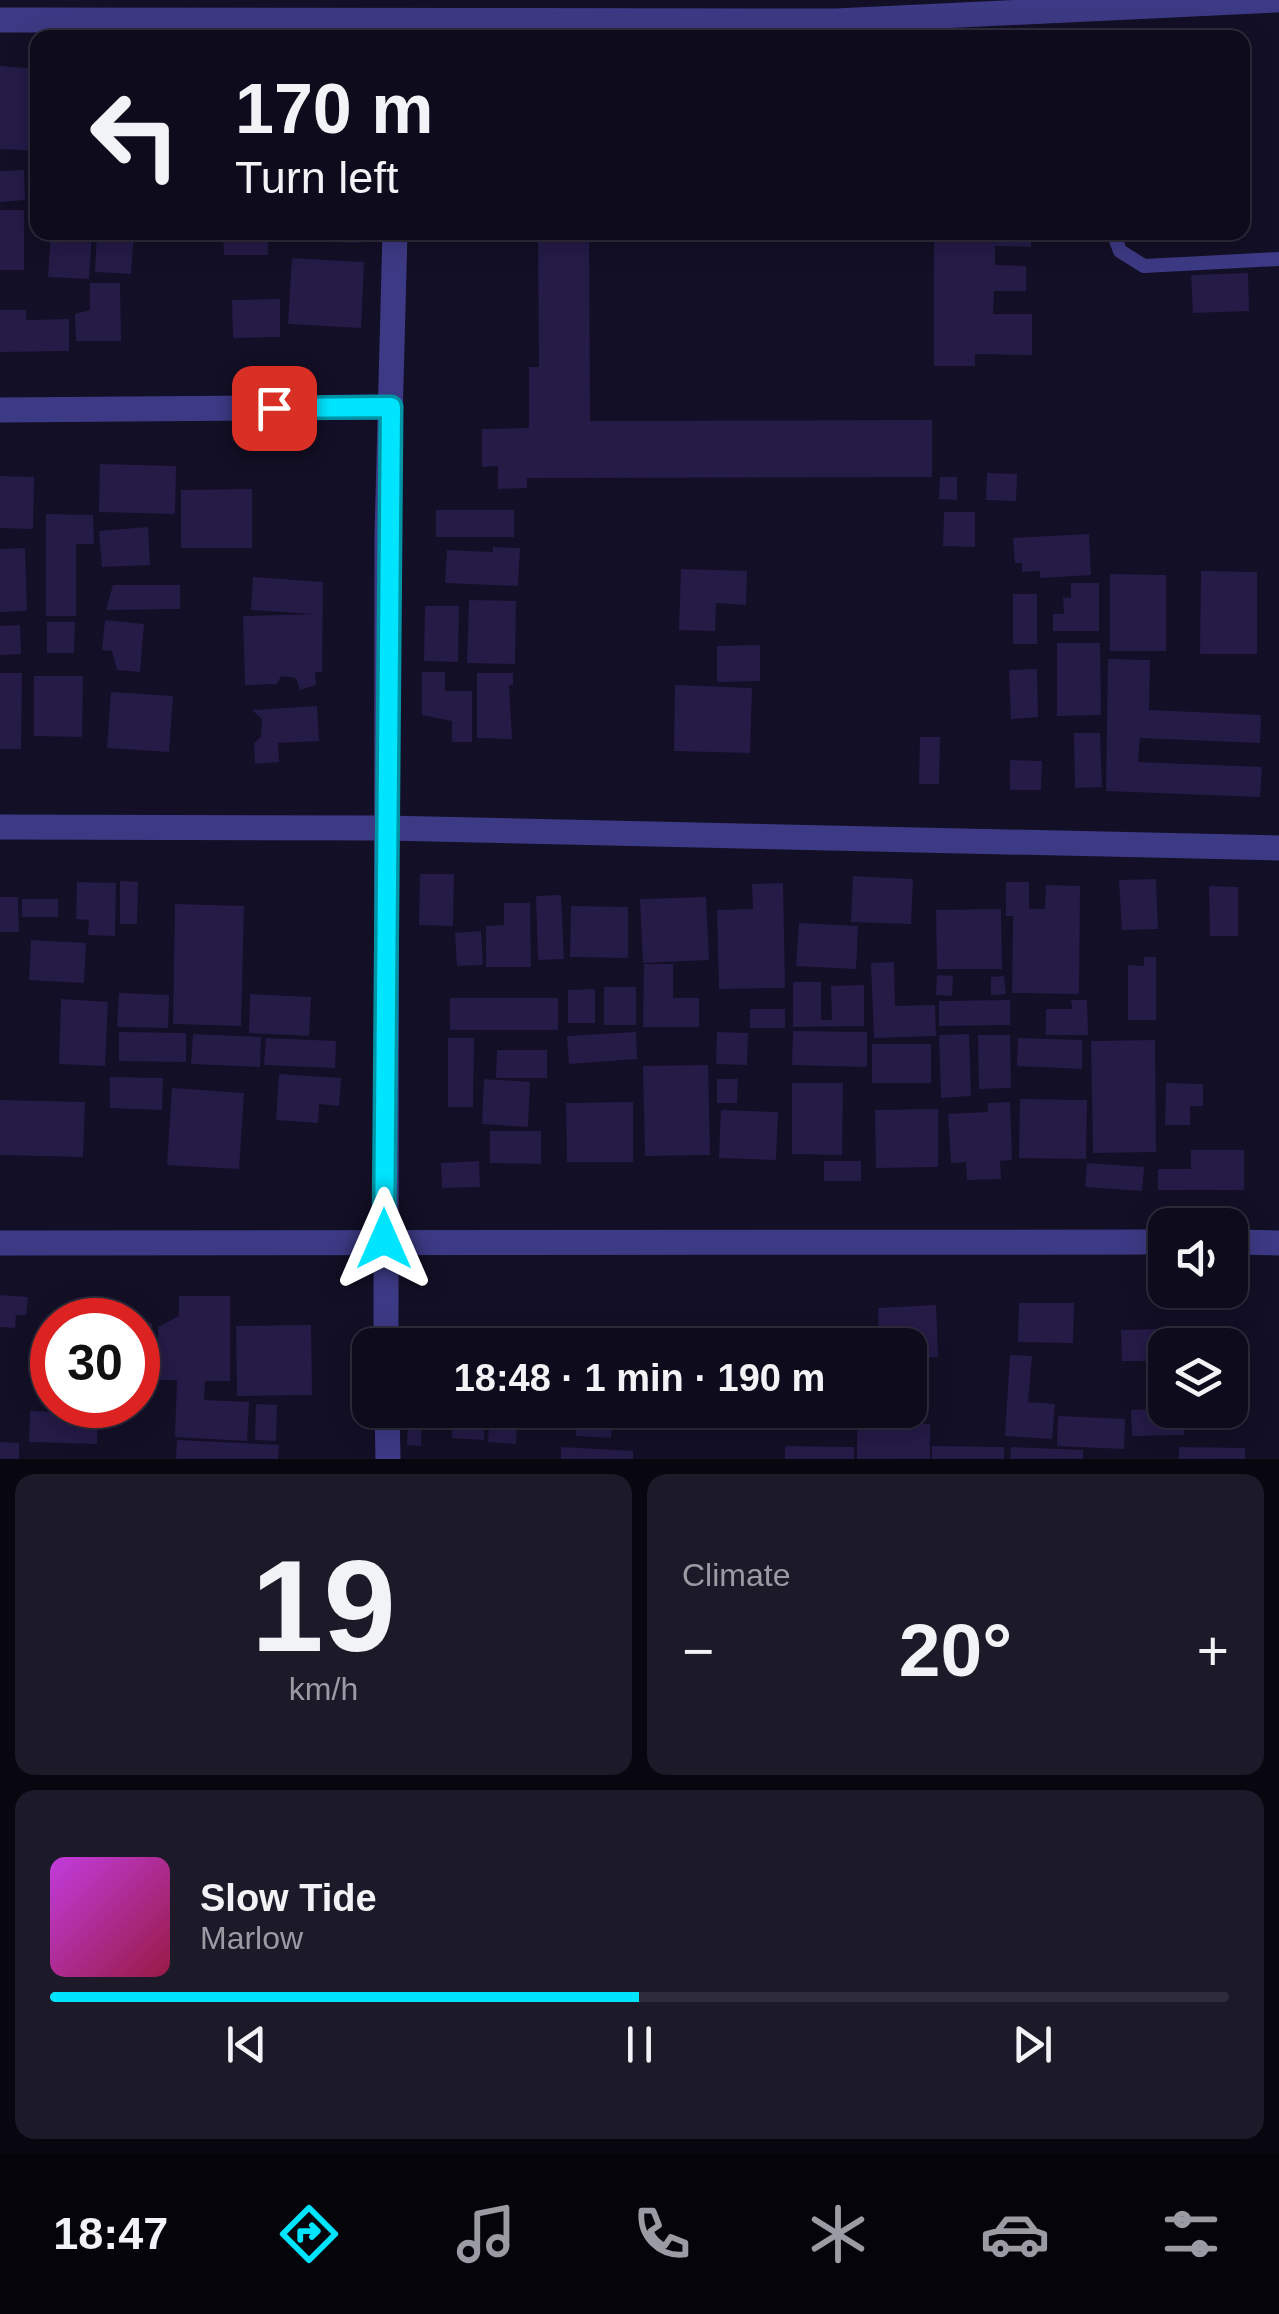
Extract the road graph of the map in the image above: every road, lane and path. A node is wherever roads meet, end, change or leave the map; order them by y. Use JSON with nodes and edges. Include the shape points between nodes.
{"nodes":[{"id":1,"x":1276,"y":0,"type":"edge"},
{"id":2,"x":0,"y":20,"type":"edge"},
{"id":3,"x":399,"y":30,"type":"edge"},
{"id":4,"x":394,"y":240,"type":"edge"},
{"id":5,"x":1115,"y":240,"type":"edge"},
{"id":6,"x":1279,"y":259,"type":"edge"},
{"id":7,"x":391,"y":407,"type":"junction"},
{"id":8,"x":0,"y":410,"type":"edge"},
{"id":9,"x":0,"y":826,"type":"edge"},
{"id":10,"x":386,"y":828,"type":"junction"},
{"id":11,"x":1279,"y":848,"type":"edge"},
{"id":12,"x":384,"y":1239,"type":"junction"},
{"id":13,"x":1148,"y":1242,"type":"edge"},
{"id":14,"x":1248,"y":1242,"type":"edge"},
{"id":15,"x":0,"y":1243,"type":"edge"},
{"id":16,"x":1279,"y":1243,"type":"edge"},
{"id":17,"x":386,"y":1328,"type":"edge"},
{"id":18,"x":387,"y":1428,"type":"edge"},
{"id":19,"x":388,"y":1459,"type":"edge"}],
"edges":[{"from":1,"to":3,"type":"street","via":[[836,21]]},
{"from":2,"to":3,"type":"street"},
{"from":4,"to":7,"type":"street"},
{"from":5,"to":6,"type":"lane","via":[[1120,251],[1144,266]]},
{"from":7,"to":8,"type":"street"},
{"from":7,"to":10,"type":"street"},
{"from":9,"to":10,"type":"street"},
{"from":10,"to":11,"type":"street"},
{"from":10,"to":12,"type":"street"},
{"from":12,"to":13,"type":"street"},
{"from":12,"to":15,"type":"street"},
{"from":12,"to":17,"type":"street"},
{"from":14,"to":16,"type":"street"},
{"from":18,"to":19,"type":"street"}]}
